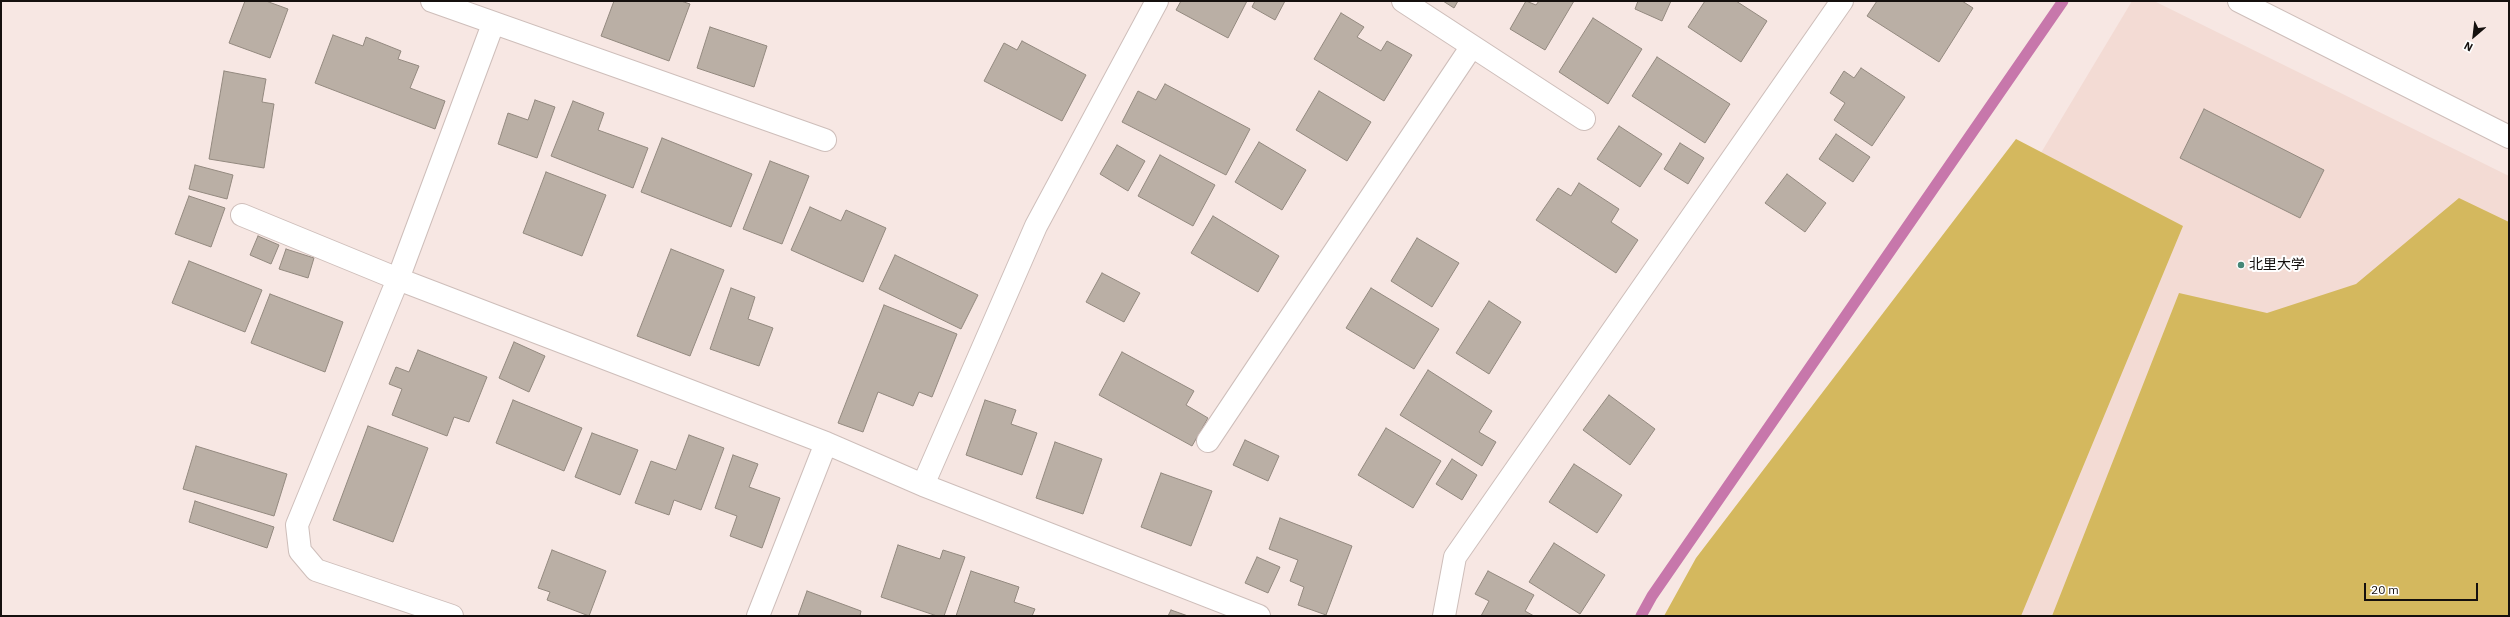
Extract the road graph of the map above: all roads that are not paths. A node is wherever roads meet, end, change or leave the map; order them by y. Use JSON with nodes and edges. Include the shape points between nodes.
{"nodes":[{"id":1,"x":432,"y":1,"type":"edge"},
{"id":2,"x":1157,"y":1,"type":"edge"},
{"id":3,"x":1403,"y":1,"type":"edge"},
{"id":4,"x":1842,"y":1,"type":"edge"},
{"id":5,"x":2244,"y":2,"type":"edge"},
{"id":6,"x":493,"y":24,"type":"junction"},
{"id":7,"x":1472,"y":46,"type":"junction"},
{"id":8,"x":1584,"y":119,"type":"dead end"},
{"id":9,"x":2509,"y":137,"type":"edge"},
{"id":10,"x":825,"y":140,"type":"dead end"},
{"id":11,"x":242,"y":215,"type":"dead end"},
{"id":12,"x":398,"y":279,"type":"junction"},
{"id":13,"x":1208,"y":441,"type":"dead end"},
{"id":14,"x":826,"y":443,"type":"junction"},
{"id":15,"x":923,"y":485,"type":"junction"},
{"id":16,"x":452,"y":616,"type":"edge"},
{"id":17,"x":758,"y":616,"type":"edge"},
{"id":18,"x":1259,"y":616,"type":"edge"},
{"id":19,"x":1444,"y":616,"type":"edge"}],
"edges":[{"from":1,"to":6,"type":"street"},
{"from":2,"to":15,"type":"street","via":[[1036,226]]},
{"from":3,"to":7,"type":"street"},
{"from":4,"to":19,"type":"street","via":[[1455,557]]},
{"from":5,"to":9,"type":"street"},
{"from":6,"to":10,"type":"street"},
{"from":6,"to":12,"type":"street"},
{"from":7,"to":8,"type":"street"},
{"from":7,"to":13,"type":"street"},
{"from":11,"to":12,"type":"street"},
{"from":12,"to":14,"type":"street"},
{"from":12,"to":16,"type":"street","via":[[297,526],[300,551],[316,570]]},
{"from":14,"to":15,"type":"street"},
{"from":14,"to":17,"type":"street"},
{"from":15,"to":18,"type":"street"}]}
